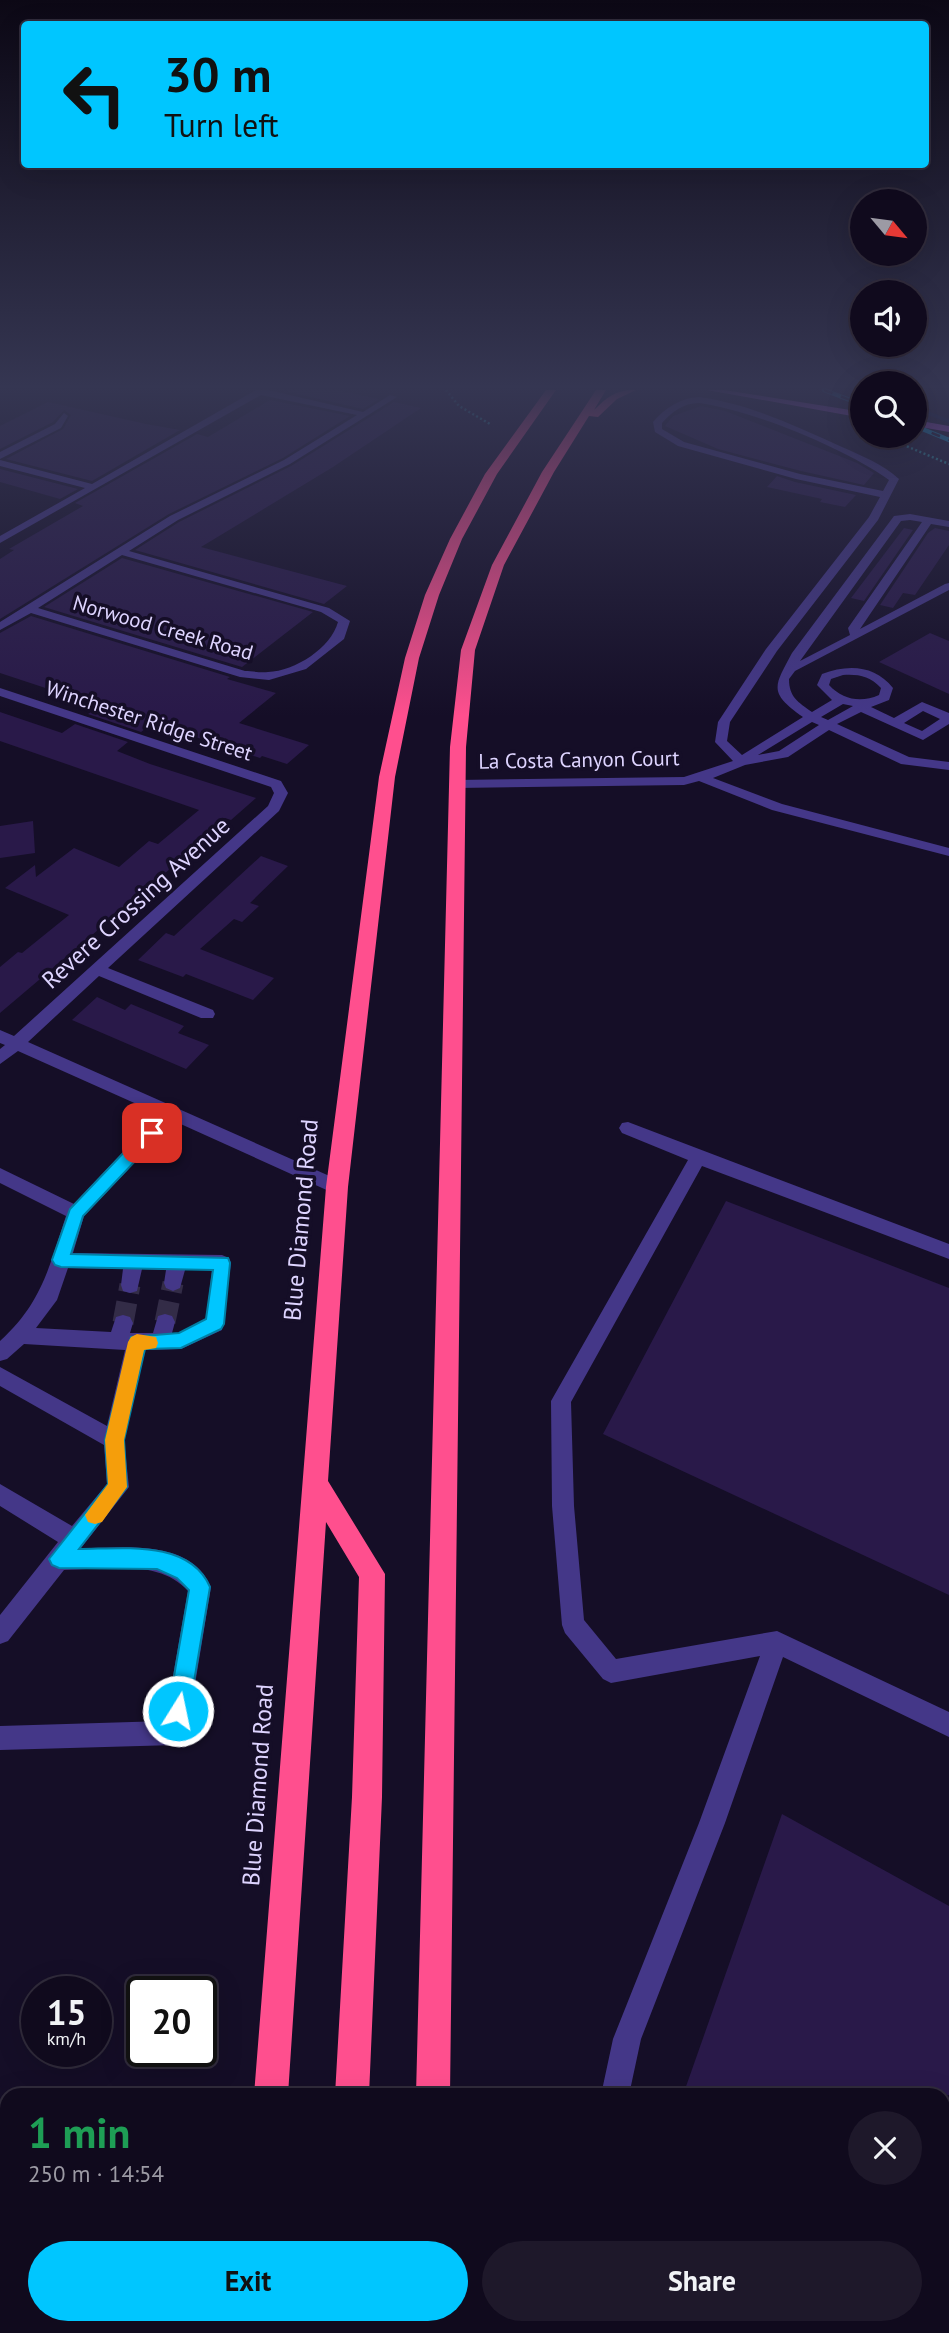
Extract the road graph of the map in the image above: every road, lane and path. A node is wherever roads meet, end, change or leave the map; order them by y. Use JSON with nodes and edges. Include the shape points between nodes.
{"nodes":[{"id":1,"x":72,"y":499,"type":"edge"},
{"id":2,"x":214,"y":499,"type":"edge"},
{"id":3,"x":478,"y":499,"type":"edge"},
{"id":4,"x":533,"y":499,"type":"edge"},
{"id":5,"x":885,"y":499,"type":"edge"},
{"id":6,"x":924,"y":519,"type":"junction"},
{"id":7,"x":949,"y":524,"type":"edge"},
{"id":8,"x":0,"y":540,"type":"edge"},
{"id":9,"x":121,"y":552,"type":"junction"},
{"id":10,"x":949,"y":586,"type":"edge"},
{"id":11,"x":30,"y":609,"type":"junction"},
{"id":12,"x":0,"y":626,"type":"edge"},
{"id":13,"x":856,"y":636,"type":"junction"},
{"id":14,"x":790,"y":669,"type":"junction"},
{"id":15,"x":0,"y":692,"type":"edge"},
{"id":16,"x":841,"y":700,"type":"junction"},
{"id":17,"x":861,"y":705,"type":"junction"},
{"id":18,"x":812,"y":717,"type":"junction"},
{"id":19,"x":895,"y":723,"type":"dead end"},
{"id":20,"x":828,"y":724,"type":"junction"},
{"id":21,"x":742,"y":762,"type":"junction"},
{"id":22,"x":949,"y":766,"type":"edge"},
{"id":23,"x":699,"y":777,"type":"junction"},
{"id":24,"x":456,"y":784,"type":"junction"},
{"id":25,"x":281,"y":793,"type":"joint"},
{"id":26,"x":949,"y":852,"type":"edge"},
{"id":27,"x":96,"y":969,"type":"junction"},
{"id":28,"x":206,"y":1014,"type":"dead end"},
{"id":29,"x":0,"y":1035,"type":"edge"},
{"id":30,"x":16,"y":1043,"type":"junction"},
{"id":31,"x":0,"y":1058,"type":"edge"},
{"id":32,"x":172,"y":1112,"type":"junction"},
{"id":33,"x":628,"y":1128,"type":"dead end"},
{"id":34,"x":698,"y":1157,"type":"junction"},
{"id":35,"x":0,"y":1175,"type":"edge"},
{"id":36,"x":337,"y":1187,"type":"junction"},
{"id":37,"x":76,"y":1213,"type":"junction"},
{"id":38,"x":949,"y":1252,"type":"edge"},
{"id":39,"x":61,"y":1260,"type":"junction"},
{"id":40,"x":134,"y":1262,"type":"junction"},
{"id":41,"x":177,"y":1262,"type":"junction"},
{"id":42,"x":173,"y":1283,"type":"tunnel mouth"},
{"id":43,"x":130,"y":1285,"type":"tunnel mouth"},
{"id":44,"x":165,"y":1322,"type":"tunnel mouth"},
{"id":45,"x":20,"y":1335,"type":"junction"},
{"id":46,"x":127,"y":1335,"type":"junction"},
{"id":47,"x":160,"y":1343,"type":"junction"},
{"id":48,"x":0,"y":1353,"type":"edge"},
{"id":49,"x":0,"y":1376,"type":"edge"},
{"id":50,"x":114,"y":1440,"type":"junction"},
{"id":51,"x":315,"y":1482,"type":"junction"},
{"id":52,"x":0,"y":1494,"type":"edge"},
{"id":53,"x":74,"y":1540,"type":"junction"},
{"id":54,"x":59,"y":1559,"type":"junction"},
{"id":55,"x":0,"y":1633,"type":"edge"},
{"id":56,"x":777,"y":1642,"type":"junction"},
{"id":57,"x":949,"y":1726,"type":"edge"},
{"id":58,"x":0,"y":1738,"type":"edge"},
{"id":59,"x":272,"y":2088,"type":"edge"},
{"id":60,"x":352,"y":2088,"type":"edge"},
{"id":61,"x":433,"y":2088,"type":"edge"},
{"id":62,"x":616,"y":2088,"type":"edge"}],
"edges":[{"from":1,"to":8,"type":"street"},
{"from":2,"to":9,"type":"street"},
{"from":3,"to":36,"type":"highway","name":"Blue Diamond Road","via":[[432,595],[412,658],[387,777]]},
{"from":4,"to":24,"type":"highway","via":[[503,555],[468,650]]},
{"from":5,"to":21,"type":"street","via":[[772,649],[724,722],[721,743]]},
{"from":6,"to":7,"type":"street"},
{"from":6,"to":13,"type":"street","via":[[854,628]]},
{"from":6,"to":14,"type":"street","via":[[898,518]]},
{"from":9,"to":11,"type":"street"},
{"from":9,"to":11,"type":"street","name":"Norwood Creek Road","via":[[325,610],[344,621],[340,637],[302,667],[269,676],[244,674]]},
{"from":10,"to":13,"type":"street"},
{"from":11,"to":12,"type":"street"},
{"from":13,"to":14,"type":"street"},
{"from":14,"to":18,"type":"street","via":[[782,678],[783,691]]},
{"from":15,"to":25,"type":"street","name":"Winchester Ridge Street","via":[[276,784]]},
{"from":16,"to":17,"type":"street"},
{"from":16,"to":17,"type":"street","via":[[828,693],[823,685],[826,677],[861,672],[881,680],[887,688],[884,696]]},
{"from":16,"to":18,"type":"street"},
{"from":17,"to":19,"type":"street"},
{"from":17,"to":20,"type":"street"},
{"from":18,"to":20,"type":"street"},
{"from":18,"to":21,"type":"street"},
{"from":20,"to":21,"type":"street","via":[[783,754]]},
{"from":20,"to":22,"type":"street","via":[[906,761]]},
{"from":21,"to":23,"type":"street","name":"La Costa Canyon Court"},
{"from":23,"to":24,"type":"street","name":"La Costa Canyon Court"},
{"from":23,"to":26,"type":"street","via":[[777,807]]},
{"from":24,"to":61,"type":"highway"},
{"from":25,"to":27,"type":"street","name":"Revere Crossing Avenue","via":[[274,808]]},
{"from":27,"to":28,"type":"street"},
{"from":27,"to":30,"type":"street","name":"Revere Crossing Avenue"},
{"from":29,"to":30,"type":"street"},
{"from":30,"to":31,"type":"street","name":"Revere Crossing Avenue"},
{"from":30,"to":32,"type":"street"},
{"from":32,"to":36,"type":"street"},
{"from":32,"to":37,"type":"street"},
{"from":33,"to":34,"type":"street"},
{"from":34,"to":38,"type":"street"},
{"from":34,"to":56,"type":"street","via":[[561,1401],[573,1625],[611,1671]]},
{"from":35,"to":37,"type":"street"},
{"from":36,"to":51,"type":"highway","name":"Blue Diamond Road"},
{"from":37,"to":39,"type":"street"},
{"from":39,"to":40,"type":"street"},
{"from":39,"to":45,"type":"street","via":[[50,1294]]},
{"from":40,"to":41,"type":"street"},
{"from":40,"to":43,"type":"street"},
{"from":41,"to":42,"type":"street"},
{"from":41,"to":47,"type":"street","via":[[222,1263],[215,1324],[181,1341]]},
{"from":44,"to":47,"type":"street"},
{"from":45,"to":46,"type":"street"},
{"from":45,"to":48,"type":"street"},
{"from":46,"to":47,"type":"street"},
{"from":46,"to":50,"type":"street"},
{"from":49,"to":50,"type":"street"},
{"from":50,"to":53,"type":"street","via":[[118,1487]]},
{"from":51,"to":59,"type":"highway","name":"Blue Diamond Road"},
{"from":51,"to":60,"type":"highway","via":[[372,1574],[367,1797]]},
{"from":52,"to":53,"type":"street"},
{"from":53,"to":54,"type":"street"},
{"from":54,"to":55,"type":"street"},
{"from":54,"to":58,"type":"street","via":[[158,1559],[185,1571],[200,1587],[175,1733]]},
{"from":56,"to":57,"type":"street"},
{"from":56,"to":62,"type":"street","via":[[627,2039]]}]}
